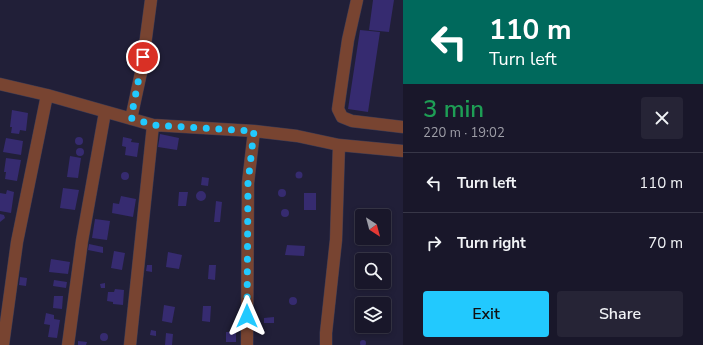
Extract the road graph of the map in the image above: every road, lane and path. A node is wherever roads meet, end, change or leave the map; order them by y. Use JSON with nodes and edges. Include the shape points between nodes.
{"nodes":[{"id":1,"x":151,"y":0,"type":"edge"},
{"id":2,"x":357,"y":0,"type":"edge"},
{"id":3,"x":0,"y":84,"type":"edge"},
{"id":4,"x":47,"y":95,"type":"junction"},
{"id":5,"x":105,"y":112,"type":"junction"},
{"id":6,"x":131,"y":118,"type":"junction"},
{"id":7,"x":153,"y":125,"type":"junction"},
{"id":8,"x":403,"y":127,"type":"edge"},
{"id":9,"x":254,"y":131,"type":"junction"},
{"id":10,"x":339,"y":145,"type":"junction"},
{"id":11,"x":403,"y":152,"type":"edge"},
{"id":12,"x":3,"y":345,"type":"edge"},
{"id":13,"x":68,"y":345,"type":"edge"},
{"id":14,"x":130,"y":345,"type":"edge"},
{"id":15,"x":247,"y":345,"type":"edge"},
{"id":16,"x":326,"y":345,"type":"edge"}],
"edges":[{"from":1,"to":6,"type":"street","via":[[142,68]]},
{"from":2,"to":8,"type":"street","via":[[338,108],[342,117],[352,121]]},
{"from":3,"to":4,"type":"street"},
{"from":4,"to":5,"type":"street"},
{"from":4,"to":12,"type":"street","via":[[18,242]]},
{"from":5,"to":6,"type":"street"},
{"from":5,"to":13,"type":"street","via":[[82,241]]},
{"from":6,"to":7,"type":"street"},
{"from":7,"to":9,"type":"street"},
{"from":7,"to":14,"type":"street"},
{"from":9,"to":10,"type":"street","via":[[297,136]]},
{"from":9,"to":15,"type":"street","via":[[248,183]]},
{"from":10,"to":11,"type":"street"},
{"from":10,"to":16,"type":"street","via":[[336,240]]}]}
